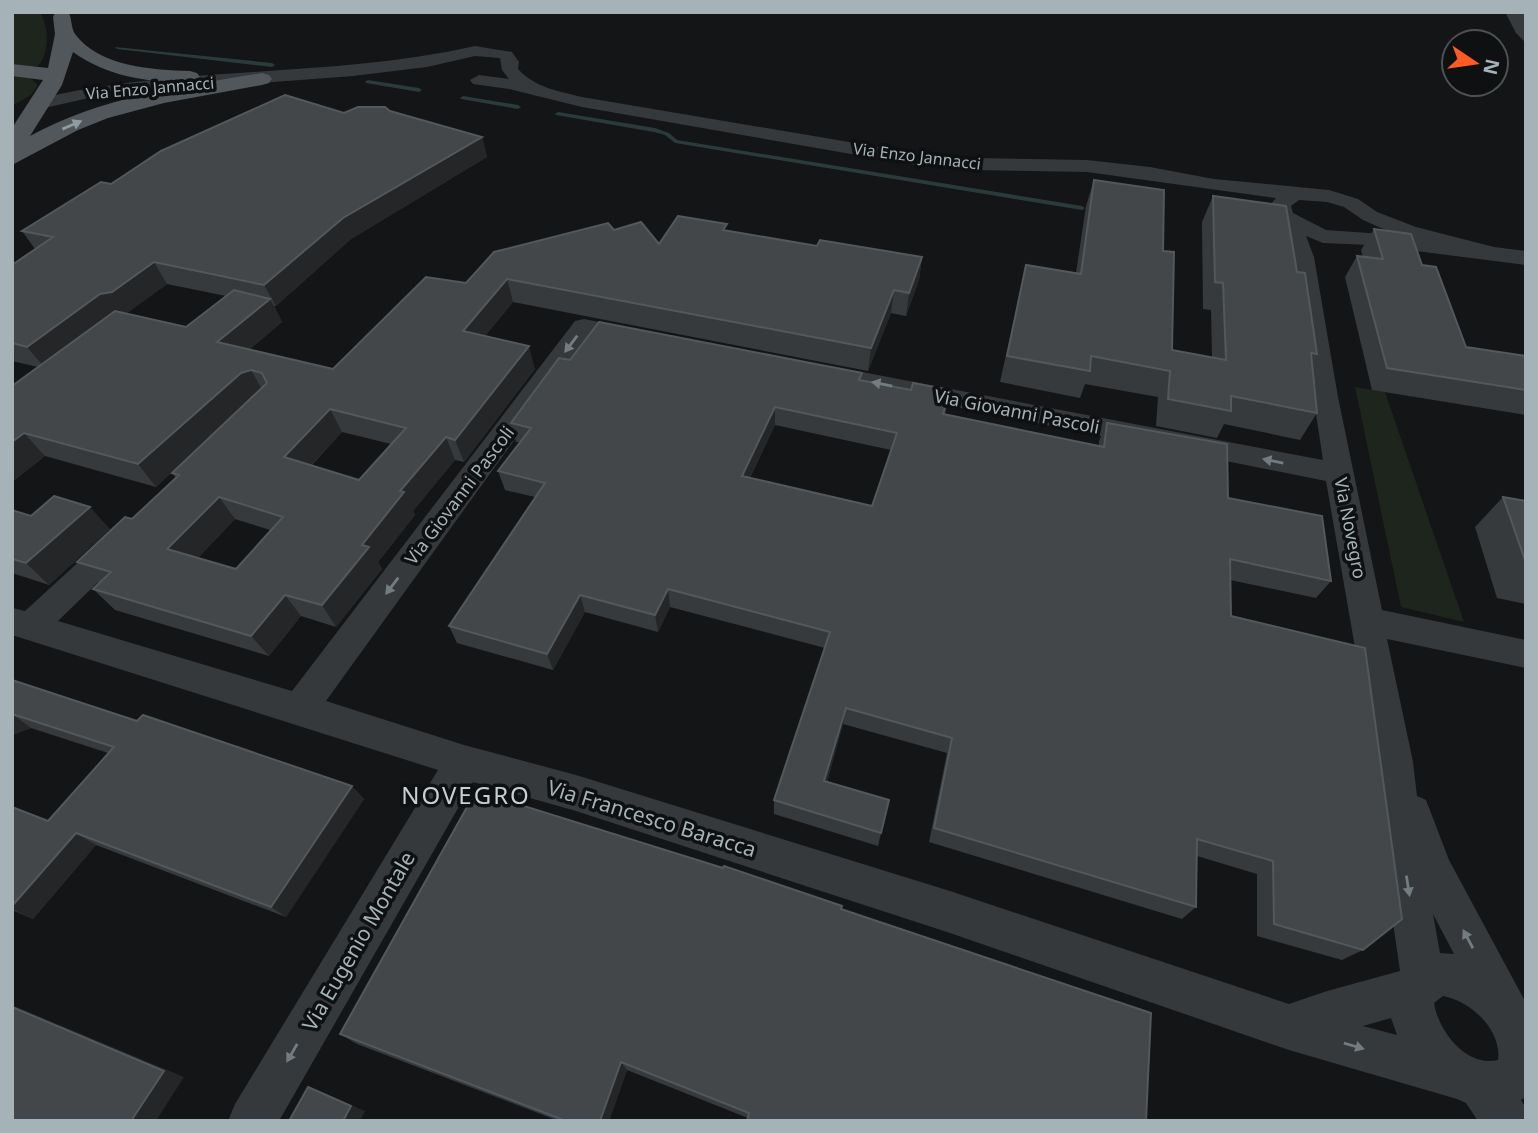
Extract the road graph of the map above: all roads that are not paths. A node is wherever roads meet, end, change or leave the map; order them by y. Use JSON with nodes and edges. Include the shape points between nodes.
{"nodes":[{"id":1,"x":60,"y":12,"type":"edge"},
{"id":2,"x":66,"y":36,"type":"junction"},
{"id":3,"x":446,"y":58,"type":"junction"},
{"id":4,"x":510,"y":66,"type":"junction"},
{"id":5,"x":12,"y":70,"type":"edge"},
{"id":6,"x":353,"y":71,"type":"junction"},
{"id":7,"x":55,"y":75,"type":"junction"},
{"id":8,"x":262,"y":79,"type":"junction"},
{"id":9,"x":479,"y":80,"type":"junction"},
{"id":10,"x":460,"y":81,"type":"dead end"},
{"id":11,"x":536,"y":90,"type":"junction"},
{"id":12,"x":40,"y":104,"type":"junction"},
{"id":13,"x":12,"y":112,"type":"edge"},
{"id":14,"x":12,"y":144,"type":"edge"},
{"id":15,"x":12,"y":158,"type":"edge"},
{"id":16,"x":1214,"y":185,"type":"junction"},
{"id":17,"x":1301,"y":194,"type":"junction"},
{"id":18,"x":1370,"y":216,"type":"junction"},
{"id":19,"x":1285,"y":218,"type":"junction"},
{"id":20,"x":1347,"y":238,"type":"junction"},
{"id":21,"x":1498,"y":255,"type":"junction"},
{"id":22,"x":1526,"y":258,"type":"edge"},
{"id":23,"x":1308,"y":287,"type":"junction"},
{"id":24,"x":666,"y":342,"type":"edge"},
{"id":25,"x":788,"y":366,"type":"edge"},
{"id":26,"x":1340,"y":474,"type":"junction"},
{"id":27,"x":136,"y":526,"type":"edge"},
{"id":28,"x":1369,"y":621,"type":"junction"},
{"id":29,"x":22,"y":623,"type":"edge"},
{"id":30,"x":1526,"y":654,"type":"edge"},
{"id":31,"x":300,"y":709,"type":"junction"},
{"id":32,"x":464,"y":762,"type":"junction"},
{"id":33,"x":1396,"y":769,"type":"junction"},
{"id":34,"x":1419,"y":985,"type":"junction"},
{"id":35,"x":1289,"y":1027,"type":"junction"},
{"id":36,"x":1519,"y":1039,"type":"edge"},
{"id":37,"x":1484,"y":1095,"type":"edge"},
{"id":38,"x":252,"y":1121,"type":"edge"}],
"edges":[{"from":1,"to":2,"type":"main road"},
{"from":2,"to":7,"type":"main road"},
{"from":2,"to":8,"type":"main road","via":[[92,59],[130,72]]},
{"from":3,"to":4,"type":"street","name":"Via Enzo Jannacci","via":[[493,52],[508,57]]},
{"from":3,"to":6,"type":"street","name":"Via Enzo Jannacci"},
{"from":3,"to":6,"type":"street","name":"Via Enzo Jannacci","via":[[436,68],[441,76]]},
{"from":4,"to":9,"type":"street","name":"Via Enzo Jannacci"},
{"from":4,"to":11,"type":"street","name":"Via Enzo Jannacci","via":[[515,77]]},
{"from":5,"to":7,"type":"main road"},
{"from":6,"to":8,"type":"street","name":"Via Enzo Jannacci"},
{"from":7,"to":8,"type":"street","name":"Via Enzo Jannacci","via":[[112,82]]},
{"from":7,"to":12,"type":"main road"},
{"from":8,"to":12,"type":"street","name":"Via Enzo Jannacci","via":[[109,89]]},
{"from":15,"to":8,"type":"main road","one_way":true,"via":[[57,131],[114,109]]},
{"from":9,"to":10,"type":"street","name":"Via Enzo Jannacci"},
{"from":9,"to":11,"type":"street","name":"Via Enzo Jannacci"},
{"from":11,"to":16,"type":"street","name":"Via Enzo Jannacci","via":[[582,102],[924,160],[1087,166]]},
{"from":12,"to":13,"type":"main road"},
{"from":12,"to":14,"type":"main road"},
{"from":16,"to":17,"type":"street","name":"Via Enzo Jannacci"},
{"from":16,"to":19,"type":"street"},
{"from":17,"to":18,"type":"street","via":[[1341,199]]},
{"from":17,"to":19,"type":"street","via":[[1282,202]]},
{"from":18,"to":20,"type":"street","via":[[1372,228]]},
{"from":18,"to":21,"type":"street","via":[[1429,239]]},
{"from":19,"to":20,"type":"street","via":[[1307,231]]},
{"from":19,"to":23,"type":"street","name":"Via Novegro","via":[[1301,248]]},
{"from":20,"to":21,"type":"street"},
{"from":20,"to":23,"type":"street","via":[[1333,240],[1317,258]]},
{"from":21,"to":22,"type":"street"},
{"from":23,"to":26,"type":"street","name":"Via Novegro"},
{"from":24,"to":31,"type":"street","name":"Via Giovanni Pascoli","one_way":true,"via":[[584,326]]},
{"from":26,"to":25,"type":"street","name":"Via Giovanni Pascoli","one_way":true},
{"from":26,"to":28,"type":"street","name":"Via Novegro"},
{"from":27,"to":29,"type":"street"},
{"from":28,"to":30,"type":"street"},
{"from":28,"to":33,"type":"street","name":"Via Novegro"},
{"from":29,"to":31,"type":"street","name":"Via Francesco Baracca"},
{"from":31,"to":32,"type":"street","name":"Via Francesco Baracca"},
{"from":32,"to":35,"type":"street","name":"Via Francesco Baracca","via":[[938,908]]},
{"from":32,"to":38,"type":"street","name":"Via Eugenio Montale","one_way":true},
{"from":33,"to":34,"type":"street","name":"Via Novegro","one_way":true},
{"from":36,"to":33,"type":"street","name":"Via Novegro","one_way":true,"via":[[1433,871]]},
{"from":34,"to":35,"type":"street"},
{"from":34,"to":36,"type":"street","via":[[1442,974],[1466,980],[1492,996]]},
{"from":34,"to":37,"type":"street","via":[[1411,1004],[1419,1034],[1435,1056]]},
{"from":35,"to":37,"type":"street","name":"Via Francesco Baracca","one_way":true},
{"from":36,"to":37,"type":"street","via":[[1524,1061],[1516,1077]]}]}
